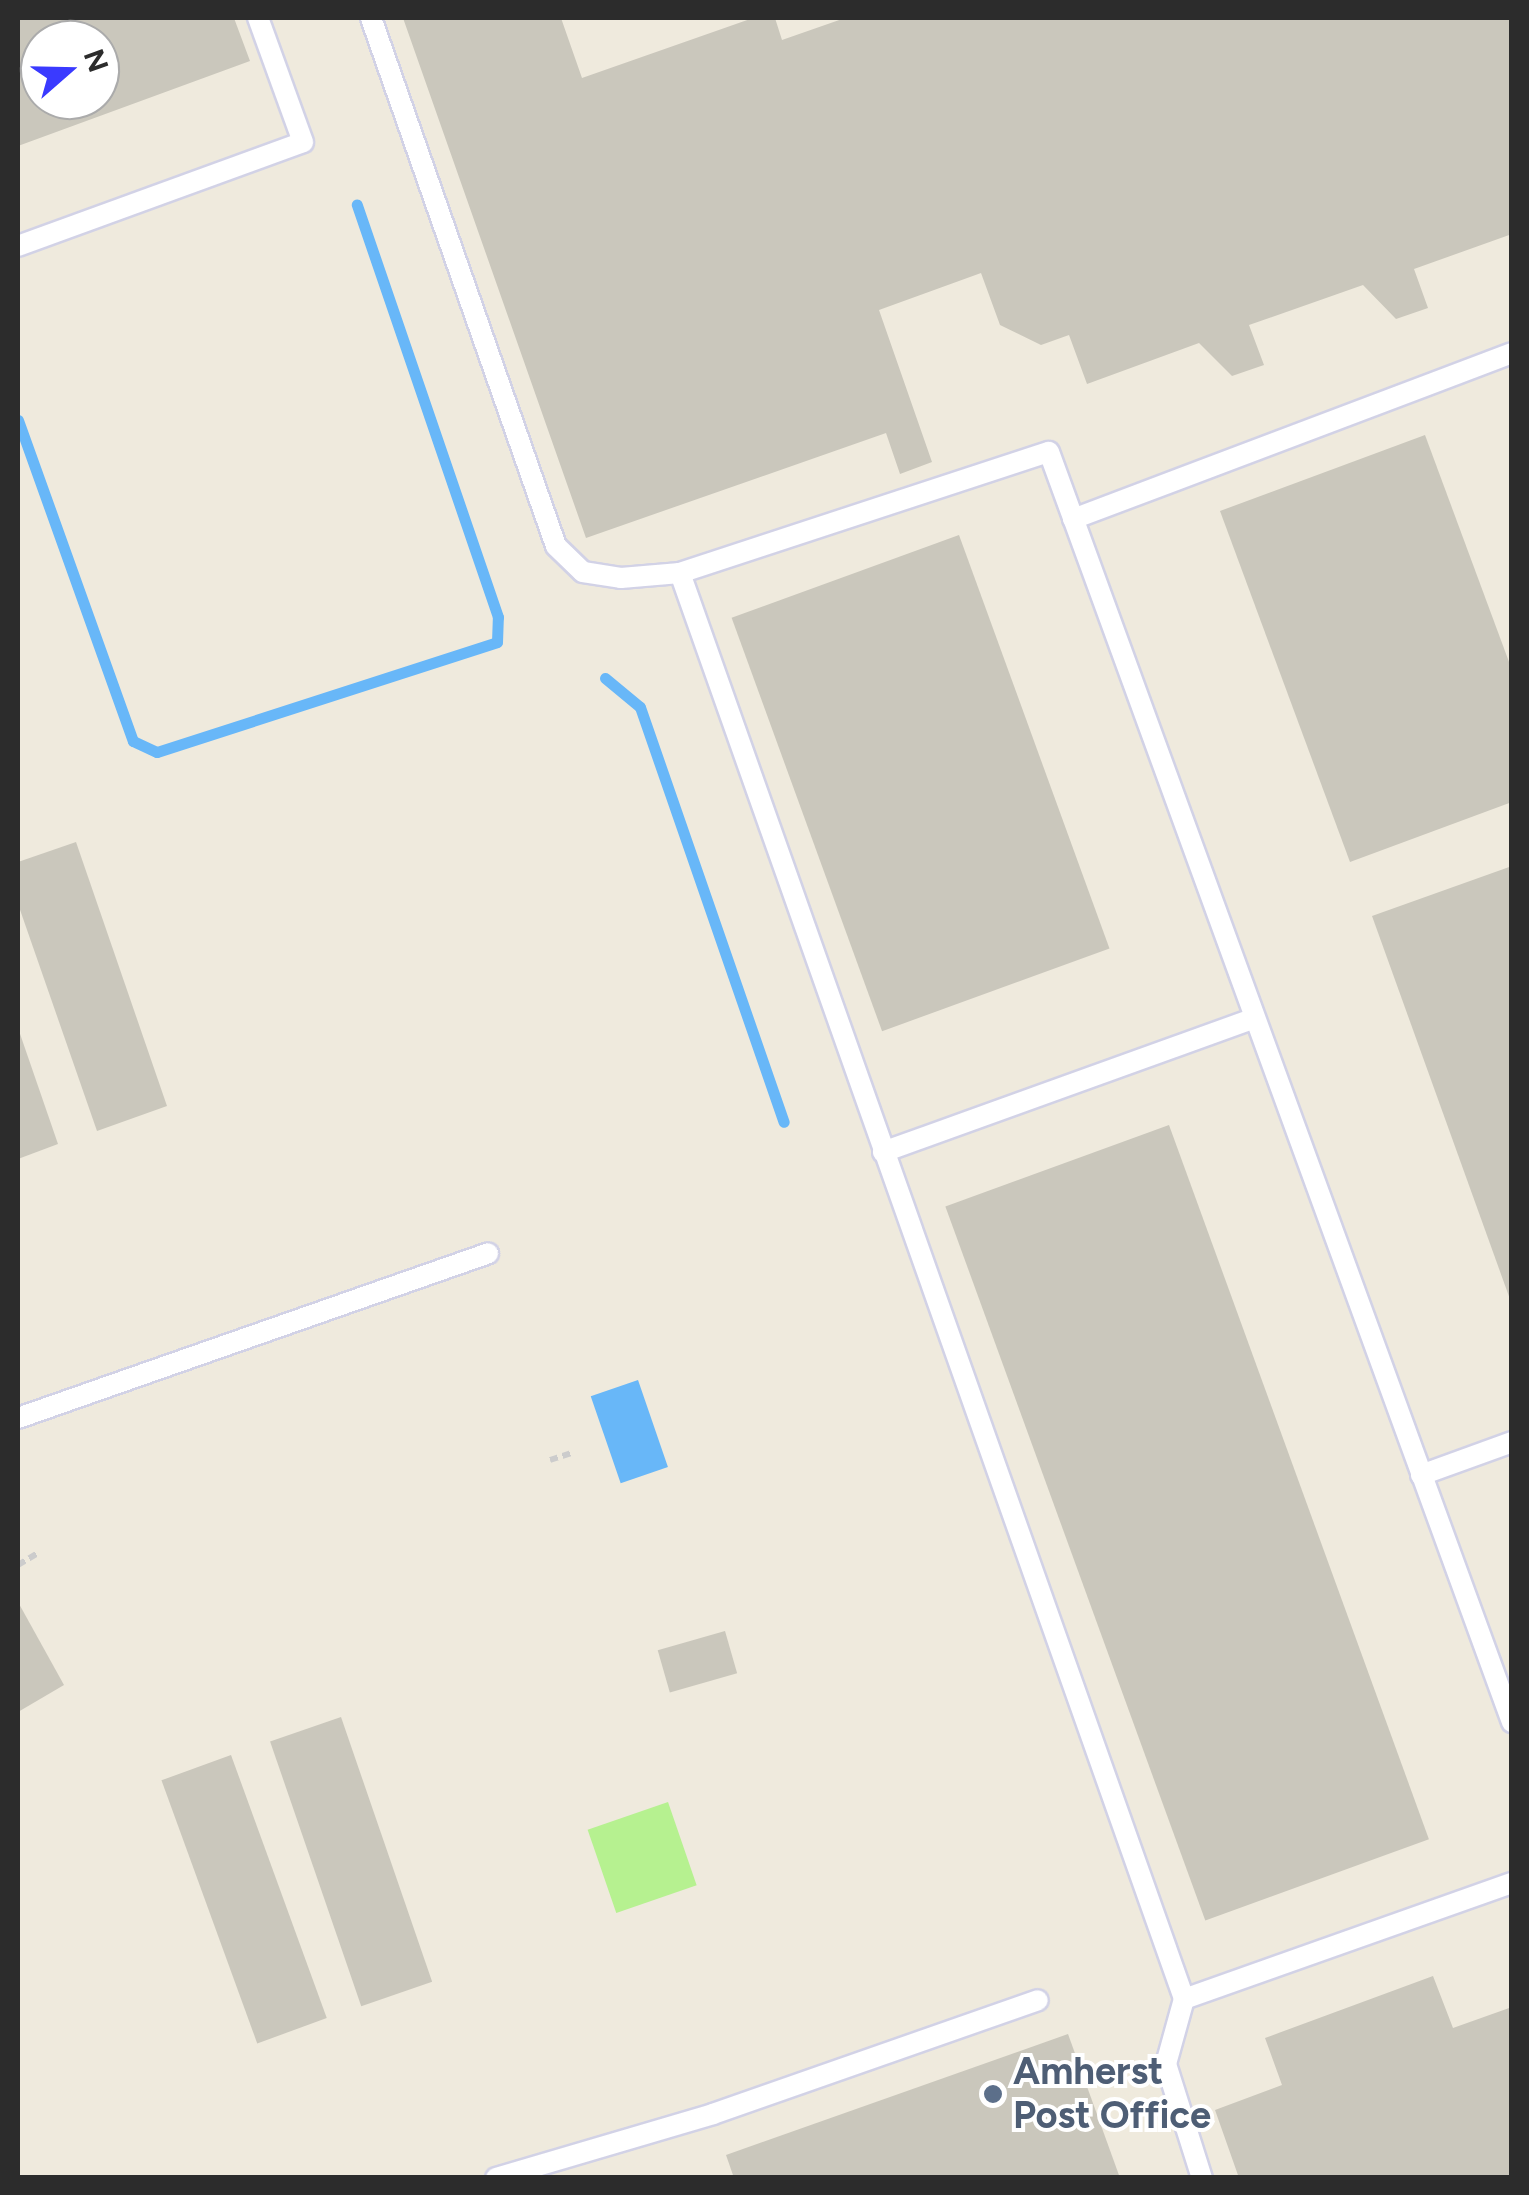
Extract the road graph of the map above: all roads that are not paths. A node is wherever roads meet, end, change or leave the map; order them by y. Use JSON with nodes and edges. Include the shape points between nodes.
{"nodes":[{"id":1,"x":258,"y":18,"type":"edge"},
{"id":2,"x":370,"y":18,"type":"edge"},
{"id":3,"x":18,"y":246,"type":"edge"},
{"id":4,"x":1512,"y":353,"type":"edge"},
{"id":5,"x":1073,"y":519,"type":"junction"},
{"id":6,"x":680,"y":573,"type":"junction"},
{"id":7,"x":1255,"y":1018,"type":"junction"},
{"id":8,"x":883,"y":1152,"type":"junction"},
{"id":9,"x":488,"y":1253,"type":"dead end"},
{"id":10,"x":18,"y":1418,"type":"edge"},
{"id":11,"x":1512,"y":1442,"type":"edge"},
{"id":12,"x":1421,"y":1474,"type":"junction"},
{"id":13,"x":1512,"y":1722,"type":"edge"},
{"id":14,"x":1512,"y":1883,"type":"edge"},
{"id":15,"x":1184,"y":1999,"type":"junction"},
{"id":16,"x":1038,"y":2000,"type":"dead end"},
{"id":17,"x":496,"y":2178,"type":"edge"},
{"id":18,"x":1202,"y":2178,"type":"edge"}],
"edges":[{"from":1,"to":3,"type":"lane","via":[[303,142]]},
{"from":2,"to":6,"type":"lane","via":[[556,546],[583,572],[621,578]]},
{"from":4,"to":5,"type":"lane"},
{"from":5,"to":6,"type":"lane","via":[[1049,452]]},
{"from":5,"to":7,"type":"lane"},
{"from":6,"to":8,"type":"lane"},
{"from":7,"to":8,"type":"lane"},
{"from":7,"to":12,"type":"lane"},
{"from":8,"to":15,"type":"lane"},
{"from":9,"to":10,"type":"lane"},
{"from":11,"to":12,"type":"lane"},
{"from":12,"to":13,"type":"lane"},
{"from":14,"to":15,"type":"lane"},
{"from":15,"to":18,"type":"lane","via":[[1166,2064]]},
{"from":16,"to":17,"type":"lane","via":[[713,2114]]}]}
